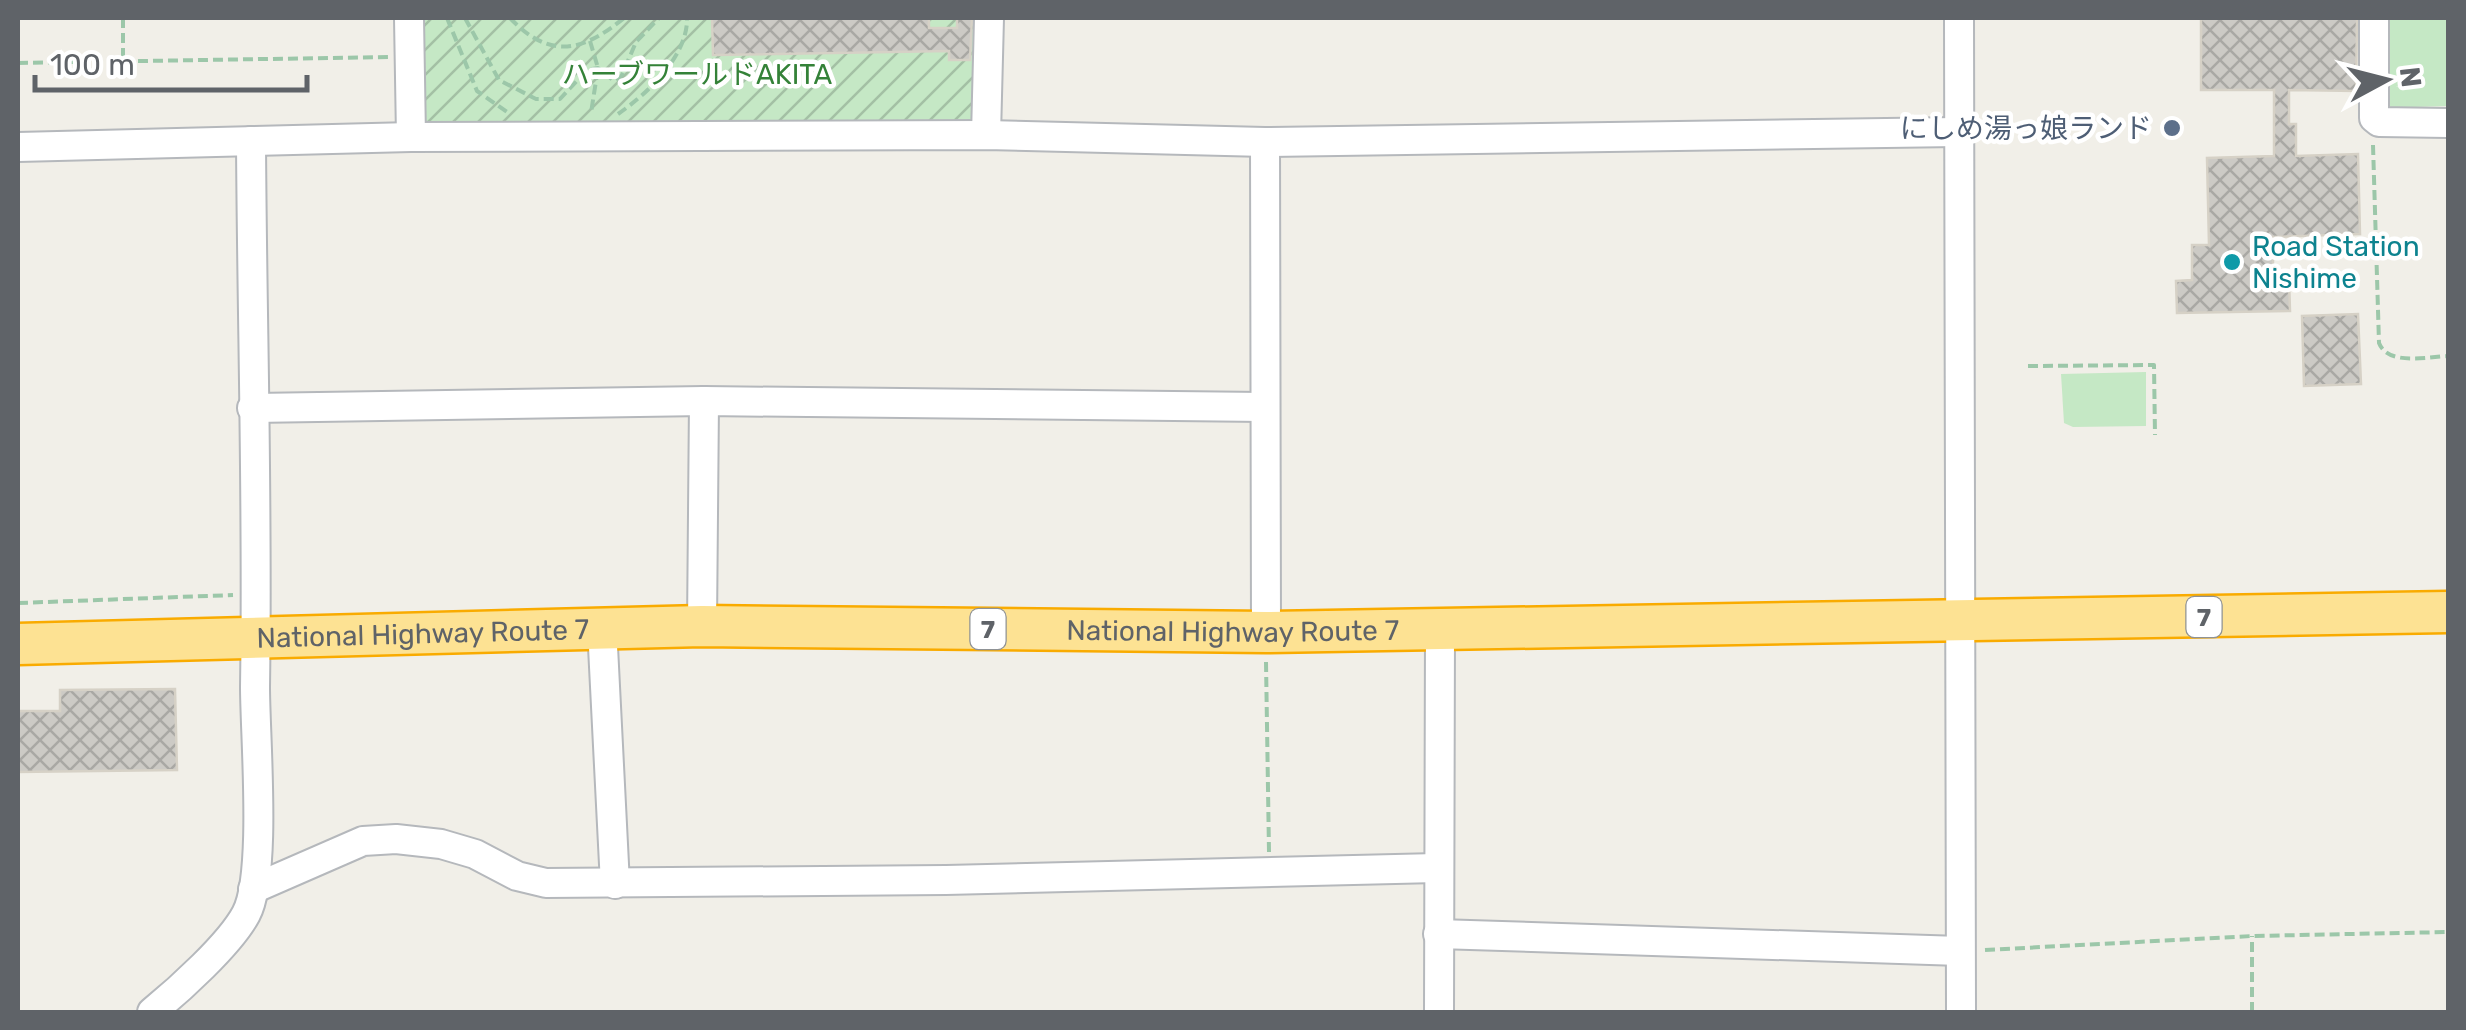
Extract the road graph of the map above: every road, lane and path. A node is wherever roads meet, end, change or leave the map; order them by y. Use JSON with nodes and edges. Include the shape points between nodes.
{"nodes":[{"id":1,"x":123,"y":18,"type":"edge"},
{"id":2,"x":409,"y":18,"type":"edge"},
{"id":3,"x":447,"y":18,"type":"edge"},
{"id":4,"x":465,"y":18,"type":"edge"},
{"id":5,"x":510,"y":18,"type":"edge"},
{"id":6,"x":624,"y":18,"type":"edge"},
{"id":7,"x":660,"y":18,"type":"edge"},
{"id":8,"x":687,"y":18,"type":"edge"},
{"id":9,"x":989,"y":18,"type":"edge"},
{"id":10,"x":1959,"y":18,"type":"edge"},
{"id":11,"x":2374,"y":18,"type":"edge"},
{"id":12,"x":590,"y":41,"type":"junction"},
{"id":13,"x":409,"y":57,"type":"junction"},
{"id":14,"x":123,"y":61,"type":"junction"},
{"id":15,"x":18,"y":63,"type":"edge"},
{"id":16,"x":598,"y":68,"type":"junction"},
{"id":17,"x":613,"y":117,"type":"dead end"},
{"id":18,"x":519,"y":119,"type":"dead end"},
{"id":19,"x":2379,"y":122,"type":"junction"},
{"id":20,"x":2448,"y":123,"type":"edge"},
{"id":21,"x":588,"y":128,"type":"dead end"},
{"id":22,"x":1958,"y":132,"type":"junction"},
{"id":23,"x":986,"y":135,"type":"junction"},
{"id":24,"x":410,"y":137,"type":"junction"},
{"id":25,"x":251,"y":141,"type":"junction"},
{"id":26,"x":1265,"y":142,"type":"junction"},
{"id":27,"x":18,"y":146,"type":"edge"},
{"id":28,"x":2448,"y":356,"type":"edge"},
{"id":29,"x":2028,"y":366,"type":"dead end"},
{"id":30,"x":704,"y":401,"type":"junction"},
{"id":31,"x":1264,"y":407,"type":"junction"},
{"id":32,"x":252,"y":408,"type":"junction"},
{"id":33,"x":2155,"y":435,"type":"dead end"},
{"id":34,"x":256,"y":594,"type":"junction"},
{"id":35,"x":18,"y":603,"type":"edge"},
{"id":36,"x":2448,"y":612,"type":"edge"},
{"id":37,"x":1960,"y":621,"type":"junction"},
{"id":38,"x":702,"y":626,"type":"junction"},
{"id":39,"x":602,"y":627,"type":"junction"},
{"id":40,"x":1440,"y":628,"type":"junction"},
{"id":41,"x":1266,"y":632,"type":"junction"},
{"id":42,"x":258,"y":639,"type":"junction"},
{"id":43,"x":18,"y":644,"type":"edge"},
{"id":44,"x":1437,"y":868,"type":"junction"},
{"id":45,"x":1268,"y":872,"type":"junction"},
{"id":46,"x":614,"y":884,"type":"junction"},
{"id":47,"x":253,"y":889,"type":"junction"},
{"id":48,"x":2448,"y":932,"type":"edge"},
{"id":49,"x":1438,"y":934,"type":"junction"},
{"id":50,"x":2252,"y":936,"type":"junction"},
{"id":51,"x":1960,"y":951,"type":"junction"},
{"id":52,"x":152,"y":1012,"type":"edge"},
{"id":53,"x":1439,"y":1012,"type":"edge"},
{"id":54,"x":1961,"y":1012,"type":"edge"},
{"id":55,"x":2252,"y":1012,"type":"edge"}],
"edges":[{"from":1,"to":14,"type":"path"},
{"from":2,"to":13,"type":"street"},
{"from":3,"to":18,"type":"path","via":[[476,91]]},
{"from":4,"to":16,"type":"path","via":[[499,80],[536,99],[560,99],[586,70]]},
{"from":5,"to":12,"type":"path","via":[[528,37],[564,48]]},
{"from":6,"to":12,"type":"path"},
{"from":7,"to":16,"type":"path","via":[[636,42],[622,75],[614,81]]},
{"from":8,"to":17,"type":"path","via":[[677,52],[641,98]]},
{"from":9,"to":23,"type":"street"},
{"from":10,"to":22,"type":"street"},
{"from":11,"to":19,"type":"street"},
{"from":12,"to":16,"type":"path"},
{"from":13,"to":14,"type":"path"},
{"from":13,"to":24,"type":"street"},
{"from":14,"to":15,"type":"path"},
{"from":16,"to":21,"type":"path"},
{"from":19,"to":20,"type":"street"},
{"from":19,"to":28,"type":"path","via":[[2373,135],[2379,343],[2391,357]]},
{"from":22,"to":26,"type":"street"},
{"from":22,"to":37,"type":"street"},
{"from":23,"to":24,"type":"street"},
{"from":23,"to":26,"type":"street"},
{"from":24,"to":25,"type":"street"},
{"from":25,"to":27,"type":"street"},
{"from":25,"to":32,"type":"street"},
{"from":26,"to":31,"type":"street"},
{"from":29,"to":33,"type":"path","via":[[2154,365]]},
{"from":30,"to":31,"type":"street"},
{"from":30,"to":32,"type":"street"},
{"from":30,"to":38,"type":"street"},
{"from":31,"to":41,"type":"street"},
{"from":32,"to":34,"type":"street"},
{"from":34,"to":35,"type":"path"},
{"from":34,"to":42,"type":"street"},
{"from":36,"to":37,"type":"highway","name":"National Highway Route 7","number":"7"},
{"from":37,"to":40,"type":"highway","name":"National Highway Route 7","number":"7"},
{"from":37,"to":51,"type":"street"},
{"from":38,"to":39,"type":"highway","name":"National Highway Route 7","number":"7"},
{"from":38,"to":41,"type":"highway","name":"National Highway Route 7","number":"7"},
{"from":39,"to":42,"type":"highway","name":"National Highway Route 7","number":"7"},
{"from":39,"to":46,"type":"street"},
{"from":40,"to":41,"type":"highway","name":"National Highway Route 7","number":"7"},
{"from":40,"to":44,"type":"street"},
{"from":41,"to":45,"type":"path"},
{"from":42,"to":43,"type":"highway","name":"National Highway Route 7","number":"7"},
{"from":42,"to":47,"type":"street"},
{"from":44,"to":45,"type":"street"},
{"from":44,"to":49,"type":"street"},
{"from":45,"to":46,"type":"street"},
{"from":46,"to":47,"type":"street","via":[[546,883],[441,844],[396,839],[363,842]]},
{"from":47,"to":52,"type":"street","via":[[246,913],[217,950]]},
{"from":48,"to":50,"type":"path"},
{"from":49,"to":51,"type":"street"},
{"from":49,"to":53,"type":"street"},
{"from":50,"to":51,"type":"path"},
{"from":50,"to":55,"type":"path"},
{"from":51,"to":54,"type":"street"}]}
